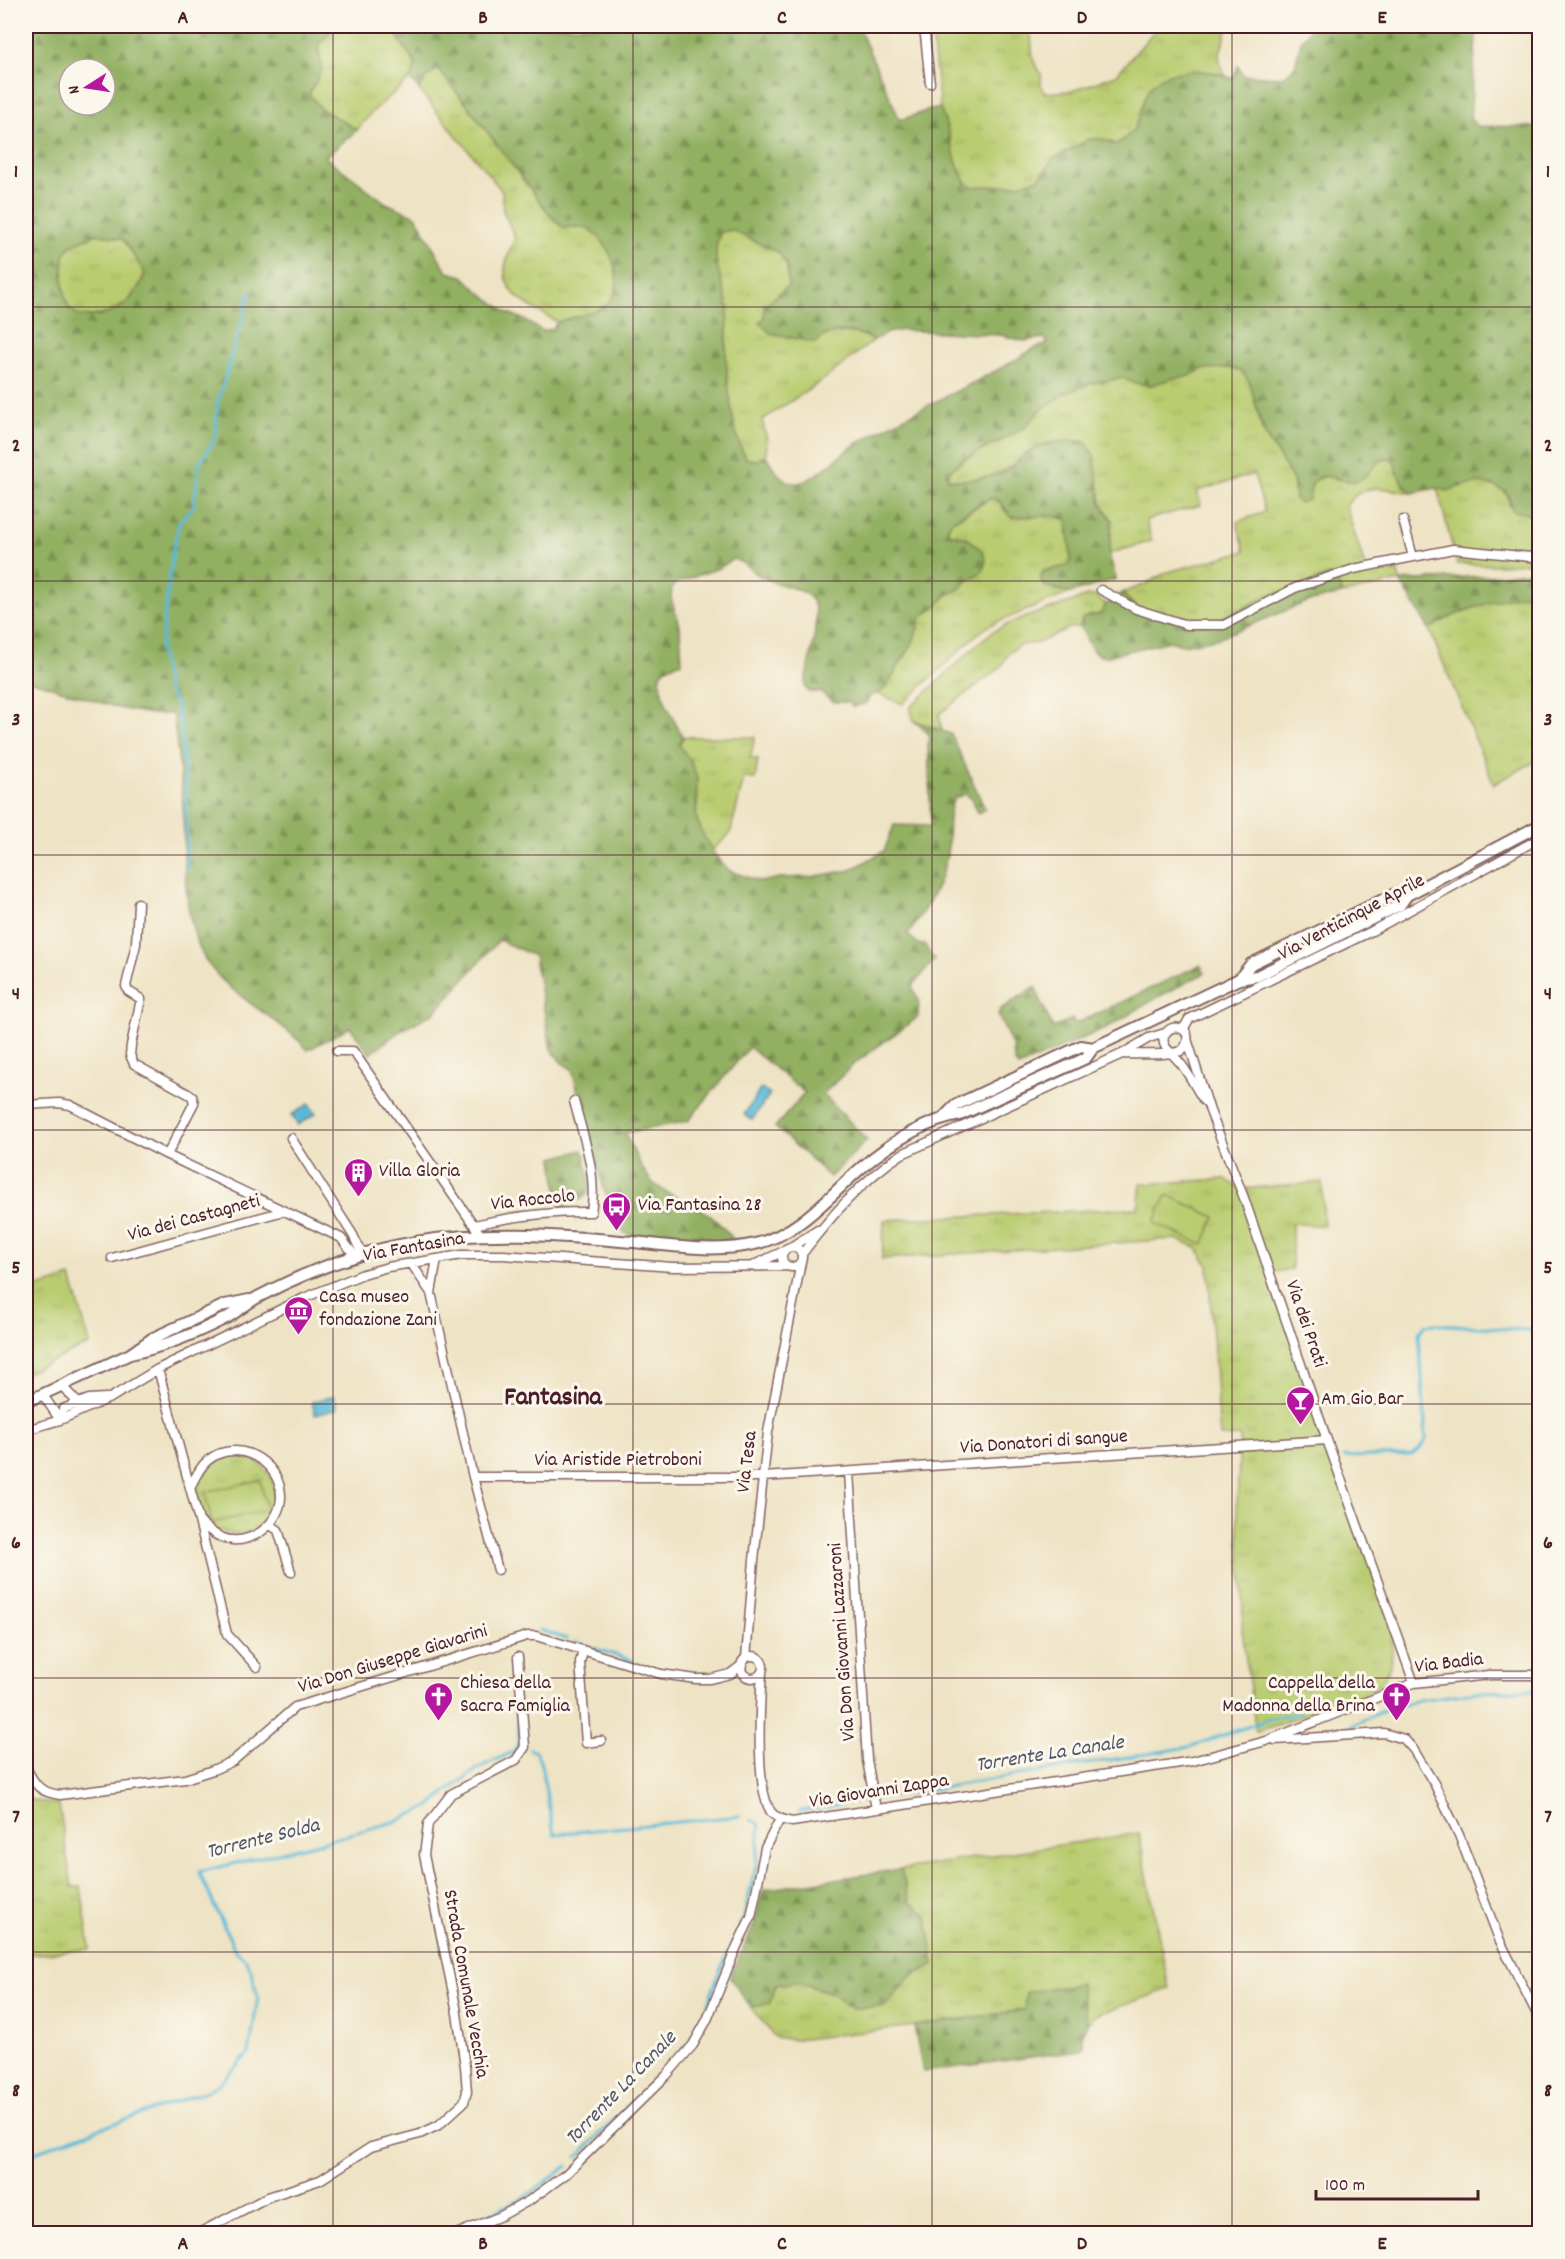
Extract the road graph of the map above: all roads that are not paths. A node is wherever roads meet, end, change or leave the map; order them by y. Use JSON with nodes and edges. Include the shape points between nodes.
{"nodes":[{"id":1,"x":924,"y":26,"type":"edge"},
{"id":2,"x":930,"y":83,"type":"dead end"},
{"id":3,"x":1403,"y":520,"type":"dead end"},
{"id":4,"x":1413,"y":557,"type":"junction"},
{"id":5,"x":1539,"y":558,"type":"edge"},
{"id":6,"x":1101,"y":590,"type":"dead end"},
{"id":7,"x":1539,"y":825,"type":"edge"},
{"id":8,"x":1539,"y":838,"type":"edge"},
{"id":9,"x":138,"y":903,"type":"dead end"},
{"id":10,"x":1174,"y":1010,"type":"junction"},
{"id":11,"x":1157,"y":1018,"type":"junction"},
{"id":12,"x":1182,"y":1029,"type":"junction"},
{"id":13,"x":1166,"y":1032,"type":"junction"},
{"id":14,"x":1188,"y":1042,"type":"junction"},
{"id":15,"x":337,"y":1051,"type":"dead end"},
{"id":16,"x":1171,"y":1051,"type":"junction"},
{"id":17,"x":1122,"y":1054,"type":"junction"},
{"id":18,"x":574,"y":1101,"type":"dead end"},
{"id":19,"x":26,"y":1106,"type":"edge"},
{"id":20,"x":1210,"y":1111,"type":"junction"},
{"id":21,"x":291,"y":1138,"type":"dead end"},
{"id":22,"x":167,"y":1155,"type":"junction"},
{"id":23,"x":284,"y":1211,"type":"junction"},
{"id":24,"x":824,"y":1226,"type":"junction"},
{"id":25,"x":477,"y":1230,"type":"junction"},
{"id":26,"x":788,"y":1249,"type":"junction"},
{"id":27,"x":358,"y":1255,"type":"junction"},
{"id":28,"x":112,"y":1258,"type":"dead end"},
{"id":29,"x":437,"y":1258,"type":"junction"},
{"id":30,"x":802,"y":1258,"type":"junction"},
{"id":31,"x":411,"y":1263,"type":"junction"},
{"id":32,"x":789,"y":1266,"type":"junction"},
{"id":33,"x":750,"y":1267,"type":"junction"},
{"id":34,"x":431,"y":1293,"type":"junction"},
{"id":35,"x":794,"y":1297,"type":"junction"},
{"id":36,"x":158,"y":1369,"type":"junction"},
{"id":37,"x":62,"y":1386,"type":"junction"},
{"id":38,"x":43,"y":1395,"type":"junction"},
{"id":39,"x":112,"y":1398,"type":"junction"},
{"id":40,"x":26,"y":1402,"type":"edge"},
{"id":41,"x":78,"y":1402,"type":"junction"},
{"id":42,"x":60,"y":1420,"type":"junction"},
{"id":43,"x":26,"y":1430,"type":"edge"},
{"id":44,"x":1327,"y":1440,"type":"junction"},
{"id":45,"x":849,"y":1472,"type":"junction"},
{"id":46,"x":473,"y":1477,"type":"junction"},
{"id":47,"x":763,"y":1477,"type":"junction"},
{"id":48,"x":190,"y":1488,"type":"junction"},
{"id":49,"x":199,"y":1521,"type":"junction"},
{"id":50,"x":270,"y":1525,"type":"junction"},
{"id":51,"x":498,"y":1570,"type":"dead end"},
{"id":52,"x":291,"y":1572,"type":"dead end"},
{"id":53,"x":749,"y":1633,"type":"junction"},
{"id":54,"x":583,"y":1652,"type":"junction"},
{"id":55,"x":757,"y":1657,"type":"junction"},
{"id":56,"x":518,"y":1658,"type":"dead end"},
{"id":57,"x":744,"y":1662,"type":"junction"},
{"id":58,"x":258,"y":1667,"type":"dead end"},
{"id":59,"x":762,"y":1672,"type":"junction"},
{"id":60,"x":730,"y":1674,"type":"junction"},
{"id":61,"x":1539,"y":1675,"type":"edge"},
{"id":62,"x":749,"y":1677,"type":"junction"},
{"id":63,"x":1414,"y":1683,"type":"junction"},
{"id":64,"x":761,"y":1692,"type":"junction"},
{"id":65,"x":601,"y":1741,"type":"dead end"},
{"id":66,"x":1266,"y":1741,"type":"junction"},
{"id":67,"x":26,"y":1768,"type":"edge"},
{"id":68,"x":875,"y":1808,"type":"junction"},
{"id":69,"x":780,"y":1819,"type":"junction"},
{"id":70,"x":1539,"y":2020,"type":"edge"},
{"id":71,"x":197,"y":2234,"type":"edge"},
{"id":72,"x":456,"y":2234,"type":"edge"}],
"edges":[{"from":1,"to":2,"type":"street"},
{"from":3,"to":4,"type":"street"},
{"from":4,"to":5,"type":"street","via":[[1453,549]]},
{"from":4,"to":6,"type":"street","via":[[1354,569],[1295,588],[1224,625],[1186,625],[1136,609]]},
{"from":7,"to":10,"type":"street","name":"Via Venticinque Aprile","via":[[1407,894],[1400,905],[1257,976],[1239,979]]},
{"from":8,"to":12,"type":"street","name":"Via Venticinque Aprile","via":[[1372,931],[1189,1019]]},
{"from":9,"to":22,"type":"street","via":[[126,986],[141,999],[130,1055],[134,1064],[192,1096],[194,1103]]},
{"from":10,"to":11,"type":"street","name":"Via Venticinque Aprile"},
{"from":10,"to":12,"type":"street","name":"Via dei Prati"},
{"from":11,"to":13,"type":"street","name":"Via dei Prati"},
{"from":11,"to":25,"type":"street","name":"Via Venticinque Aprile","via":[[1093,1048],[1086,1058],[910,1134],[884,1150],[799,1223],[757,1244],[703,1248]]},
{"from":12,"to":13,"type":"street"},
{"from":12,"to":14,"type":"street","name":"Via dei Prati"},
{"from":13,"to":16,"type":"street","name":"Via dei Prati","via":[[1165,1045]]},
{"from":13,"to":17,"type":"street"},
{"from":14,"to":16,"type":"street","via":[[1181,1050]]},
{"from":14,"to":20,"type":"street","name":"Via dei Prati"},
{"from":15,"to":25,"type":"street","name":"Via Fantasina","via":[[353,1051]]},
{"from":16,"to":17,"type":"street"},
{"from":16,"to":20,"type":"street","name":"Via dei Prati"},
{"from":17,"to":24,"type":"street","via":[[902,1154],[877,1170]]},
{"from":18,"to":25,"type":"street","name":"Via Roccolo","via":[[593,1179],[591,1212],[542,1213]]},
{"from":19,"to":22,"type":"street","name":"Via dei Castagneti","via":[[70,1106]]},
{"from":20,"to":44,"type":"street","name":"Via dei Prati"},
{"from":21,"to":27,"type":"street","via":[[353,1235]]},
{"from":22,"to":23,"type":"street","name":"Via dei Castagneti"},
{"from":23,"to":27,"type":"street","name":"Via dei Castagneti","via":[[341,1238]]},
{"from":23,"to":28,"type":"street","name":"Via dei Castagneti"},
{"from":24,"to":26,"type":"street"},
{"from":24,"to":30,"type":"street"},
{"from":25,"to":27,"type":"street","name":"Via Fantasina"},
{"from":26,"to":30,"type":"street","via":[[798,1249]]},
{"from":26,"to":32,"type":"street","via":[[782,1258]]},
{"from":26,"to":33,"type":"street","name":"Via Fantasina"},
{"from":27,"to":37,"type":"street","name":"Via Fantasina","via":[[258,1298],[225,1305]]},
{"from":29,"to":31,"type":"street","name":"Via Fantasina"},
{"from":29,"to":33,"type":"street","name":"Via Fantasina","via":[[503,1255],[673,1267]]},
{"from":29,"to":34,"type":"street"},
{"from":30,"to":32,"type":"street","via":[[795,1267]]},
{"from":30,"to":35,"type":"street","name":"Via Tesa"},
{"from":31,"to":34,"type":"street"},
{"from":31,"to":36,"type":"street","name":"Via Fantasina","via":[[363,1274],[304,1298]]},
{"from":32,"to":33,"type":"street","name":"Via Fantasina"},
{"from":32,"to":35,"type":"street","name":"Via Tesa"},
{"from":34,"to":46,"type":"street"},
{"from":35,"to":47,"type":"street","name":"Via Tesa"},
{"from":36,"to":39,"type":"street","name":"Via Fantasina"},
{"from":36,"to":48,"type":"street"},
{"from":37,"to":38,"type":"street","name":"Via Fantasina"},
{"from":37,"to":41,"type":"street"},
{"from":38,"to":40,"type":"street","name":"Via Fantasina"},
{"from":38,"to":42,"type":"street"},
{"from":39,"to":41,"type":"street","name":"Via Fantasina"},
{"from":39,"to":42,"type":"street","name":"Via Fantasina"},
{"from":41,"to":42,"type":"street","via":[[63,1409]]},
{"from":42,"to":43,"type":"street","name":"Via Fantasina"},
{"from":44,"to":45,"type":"street","name":"Via Donatori di sangue"},
{"from":44,"to":63,"type":"street","name":"Via dei Prati"},
{"from":45,"to":47,"type":"street","name":"Via Donatori di sangue"},
{"from":45,"to":68,"type":"street","name":"Via Don Giovanni Lazzaroni","via":[[867,1760]]},
{"from":46,"to":47,"type":"street","name":"Via Aristide Pietroboni"},
{"from":46,"to":51,"type":"street"},
{"from":47,"to":53,"type":"street","name":"Via Tesa"},
{"from":48,"to":49,"type":"street"},
{"from":48,"to":50,"type":"street","via":[[208,1460],[222,1452],[239,1450],[255,1455],[268,1464],[281,1494]]},
{"from":49,"to":50,"type":"street","via":[[210,1533],[242,1540]]},
{"from":49,"to":58,"type":"street","via":[[227,1634]]},
{"from":50,"to":52,"type":"street","via":[[278,1530]]},
{"from":53,"to":55,"type":"street","name":"Via Tesa"},
{"from":53,"to":57,"type":"street","name":"Via Tesa"},
{"from":54,"to":60,"type":"street","name":"Via Don Giuseppe Giavarini","via":[[696,1680]]},
{"from":54,"to":65,"type":"street","via":[[580,1662],[586,1743]]},
{"from":54,"to":67,"type":"street","name":"Via Don Giuseppe Giavarini","via":[[527,1636],[295,1707],[233,1761],[186,1779],[60,1795],[35,1786]]},
{"from":55,"to":57,"type":"street"},
{"from":55,"to":59,"type":"street","via":[[763,1663]]},
{"from":56,"to":71,"type":"street","name":"Strada Comunale Vecchia","via":[[525,1747],[516,1760],[451,1794],[428,1824],[424,1855],[456,2007],[465,2066],[464,2102],[439,2125],[371,2147],[320,2181],[268,2198]]},
{"from":57,"to":60,"type":"street","name":"Via Don Giuseppe Giavarini"},
{"from":57,"to":62,"type":"street","via":[[743,1672]]},
{"from":59,"to":62,"type":"street","via":[[758,1677]]},
{"from":59,"to":64,"type":"street"},
{"from":60,"to":62,"type":"street","name":"Via Don Giuseppe Giavarini"},
{"from":61,"to":63,"type":"street","name":"Via Badia","via":[[1489,1675]]},
{"from":62,"to":64,"type":"street"},
{"from":63,"to":66,"type":"street","name":"Via Badia"},
{"from":64,"to":69,"type":"street","via":[[761,1775],[771,1812]]},
{"from":66,"to":68,"type":"street","name":"Via Giovanni Zappa","via":[[1193,1761]]},
{"from":66,"to":70,"type":"street","via":[[1384,1733],[1404,1739],[1436,1785],[1499,1939]]},
{"from":68,"to":69,"type":"street","name":"Via Giovanni Zappa","via":[[792,1822]]},
{"from":69,"to":72,"type":"street","via":[[765,1848],[751,1917],[693,2045],[566,2174],[501,2216]]}]}
